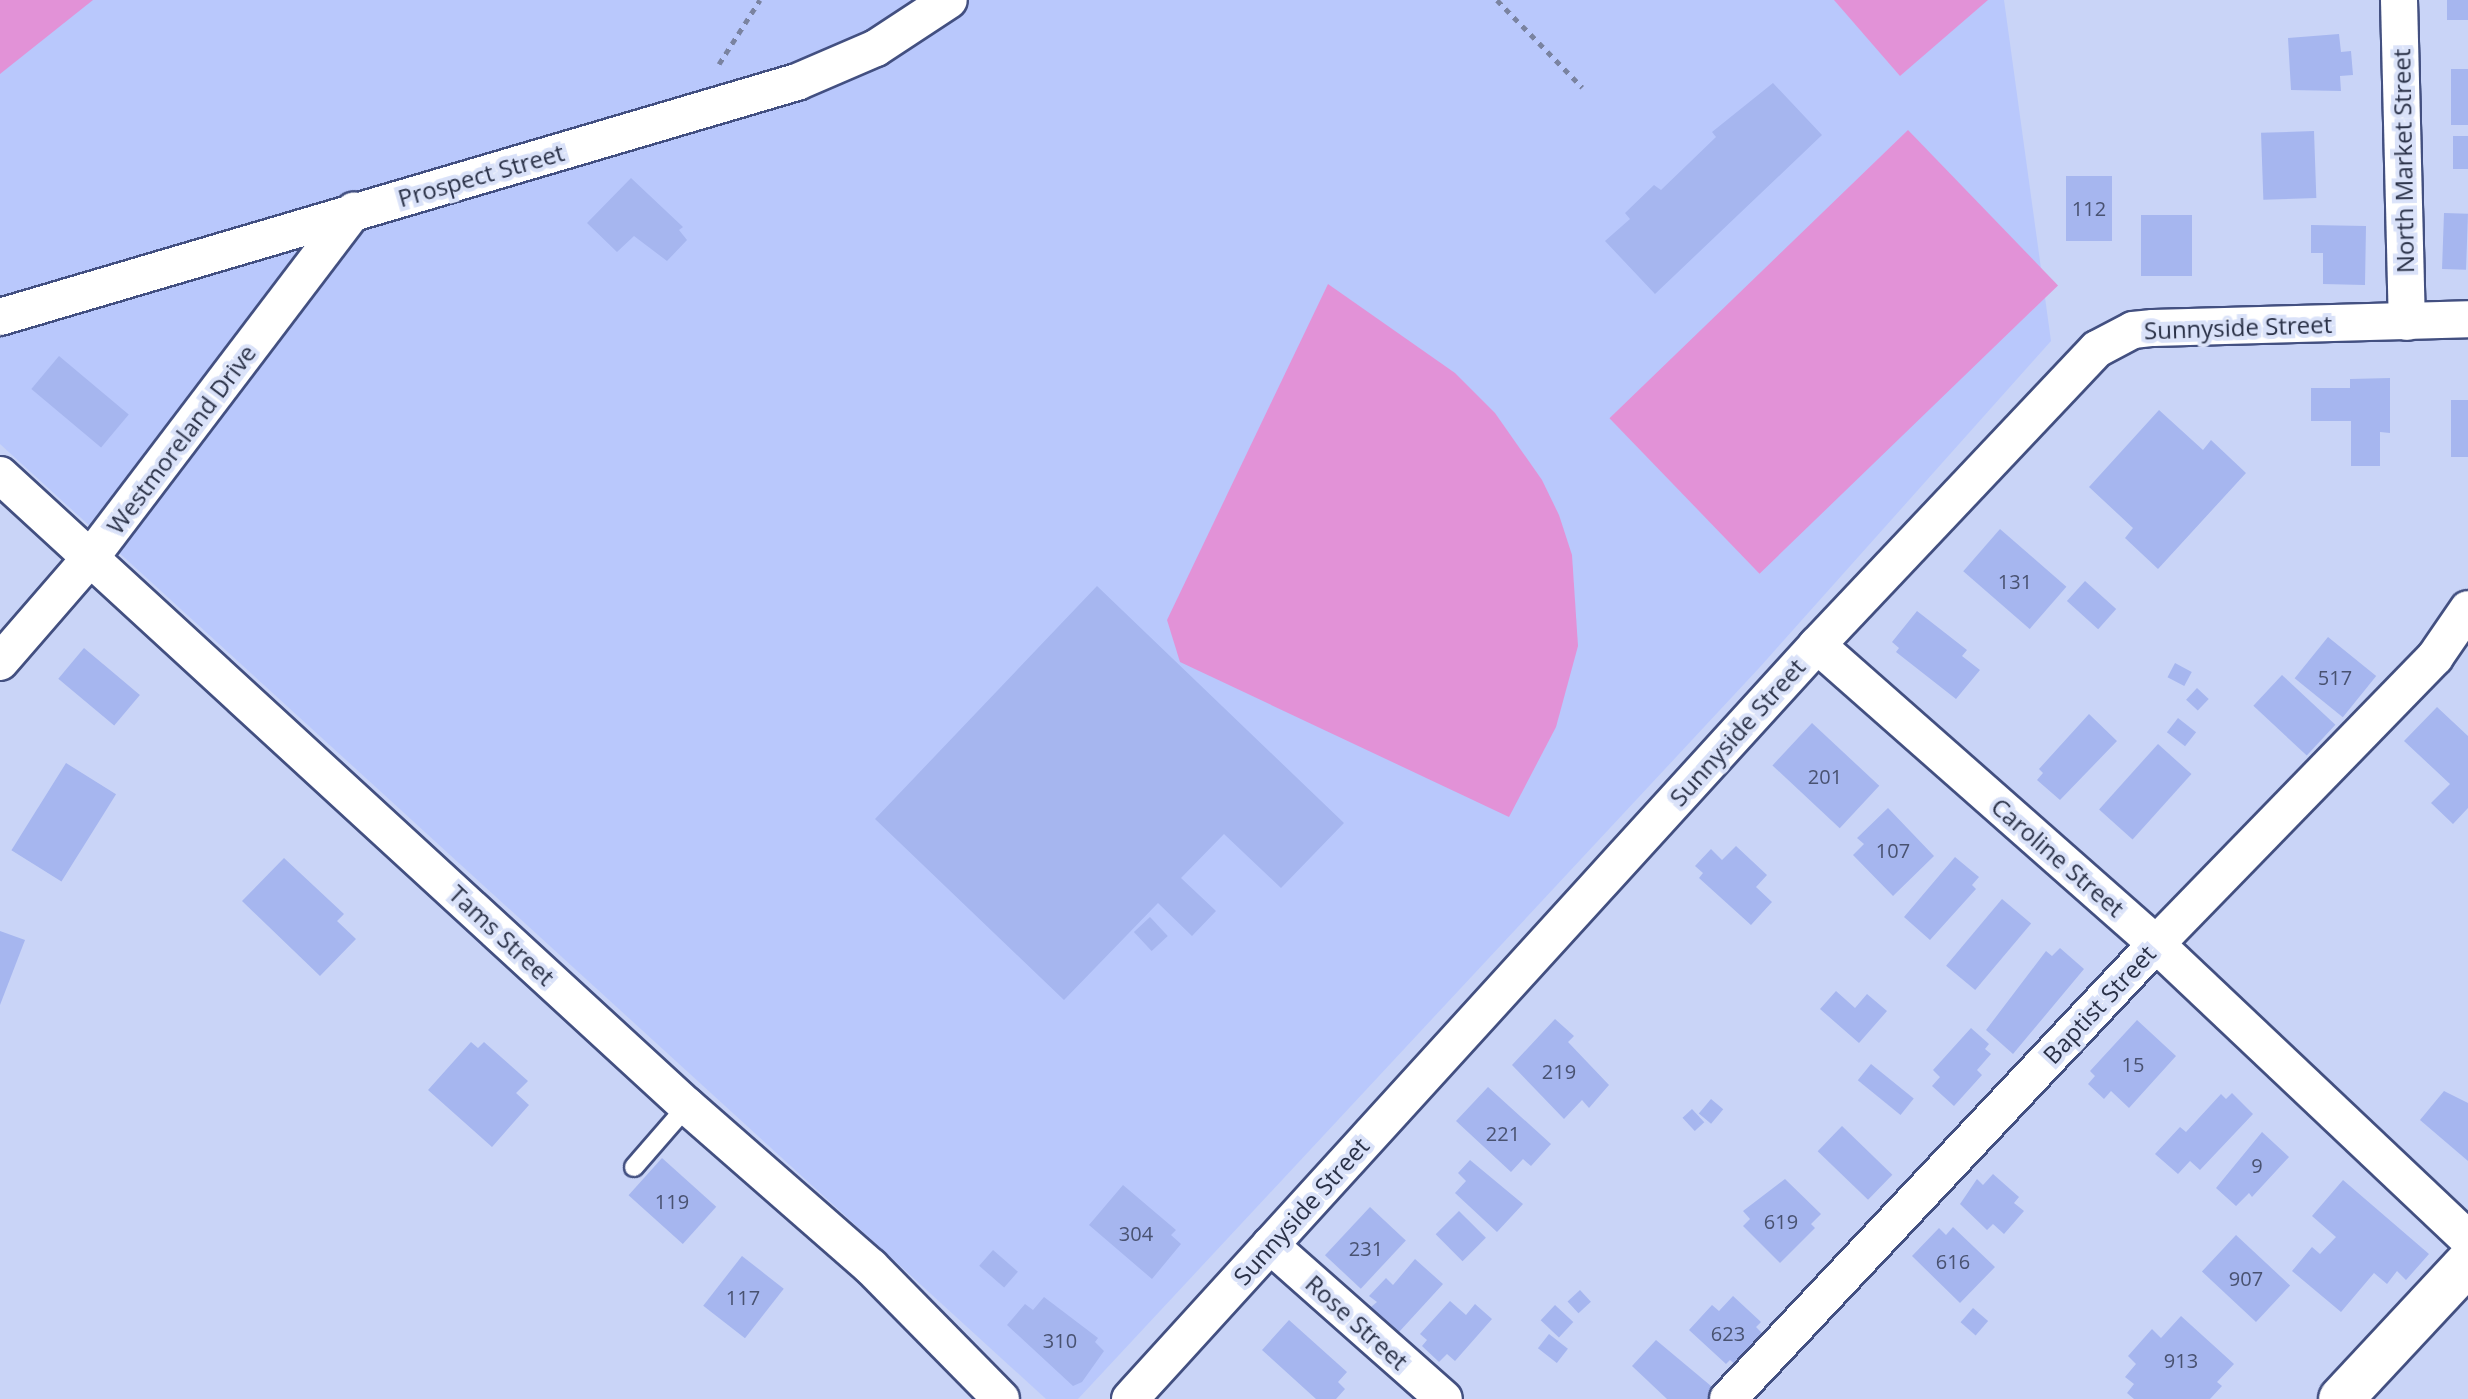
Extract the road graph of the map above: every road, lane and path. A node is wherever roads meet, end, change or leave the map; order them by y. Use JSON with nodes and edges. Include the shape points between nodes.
{"nodes":[{"id":1,"x":760,"y":0,"type":"edge"},
{"id":2,"x":949,"y":0,"type":"edge"},
{"id":3,"x":1497,"y":0,"type":"edge"},
{"id":4,"x":2399,"y":0,"type":"edge"},
{"id":5,"x":716,"y":68,"type":"dead end"},
{"id":6,"x":1582,"y":87,"type":"dead end"},
{"id":7,"x":354,"y":210,"type":"junction"},
{"id":8,"x":0,"y":317,"type":"edge"},
{"id":9,"x":2468,"y":319,"type":"edge"},
{"id":10,"x":2407,"y":322,"type":"junction"},
{"id":11,"x":0,"y":475,"type":"edge"},
{"id":12,"x":91,"y":557,"type":"junction"},
{"id":13,"x":2468,"y":609,"type":"edge"},
{"id":14,"x":1817,"y":645,"type":"junction"},
{"id":15,"x":0,"y":662,"type":"edge"},
{"id":16,"x":2156,"y":944,"type":"junction"},
{"id":17,"x":687,"y":1106,"type":"junction"},
{"id":18,"x":634,"y":1167,"type":"dead end"},
{"id":19,"x":2468,"y":1239,"type":"edge"},
{"id":20,"x":1270,"y":1245,"type":"junction"},
{"id":21,"x":2468,"y":1263,"type":"edge"},
{"id":22,"x":1001,"y":1399,"type":"edge"},
{"id":23,"x":1130,"y":1399,"type":"edge"},
{"id":24,"x":1444,"y":1399,"type":"edge"},
{"id":25,"x":1728,"y":1399,"type":"edge"},
{"id":26,"x":2341,"y":1399,"type":"edge"}],
"edges":[{"from":1,"to":5,"type":"path"},
{"from":2,"to":7,"type":"street","name":"Prospect Street","via":[[876,48],[797,82]]},
{"from":3,"to":6,"type":"path"},
{"from":4,"to":10,"type":"street","name":"North Market Street"},
{"from":7,"to":8,"type":"street","name":"Prospect Street"},
{"from":7,"to":12,"type":"street","name":"Westmoreland Drive"},
{"from":9,"to":10,"type":"street","name":"Sunnyside Street"},
{"from":10,"to":14,"type":"street","name":"Sunnyside Street","via":[[2153,328],[2108,341],[2086,358]]},
{"from":11,"to":12,"type":"street","name":"Tams Street"},
{"from":12,"to":15,"type":"street","name":"Westmoreland Drive"},
{"from":12,"to":17,"type":"street","name":"Tams Street"},
{"from":13,"to":16,"type":"street","name":"Baptist Street","via":[[2435,657]]},
{"from":14,"to":16,"type":"street","name":"Caroline Street"},
{"from":14,"to":20,"type":"street","name":"Sunnyside Street"},
{"from":16,"to":19,"type":"street","name":"Caroline Street"},
{"from":16,"to":25,"type":"street","name":"Baptist Street"},
{"from":17,"to":18,"type":"lane"},
{"from":17,"to":22,"type":"street","name":"Tams Street","via":[[871,1267]]},
{"from":20,"to":23,"type":"street","name":"Sunnyside Street"},
{"from":20,"to":24,"type":"street","name":"Rose Street"},
{"from":21,"to":26,"type":"main road"}]}
